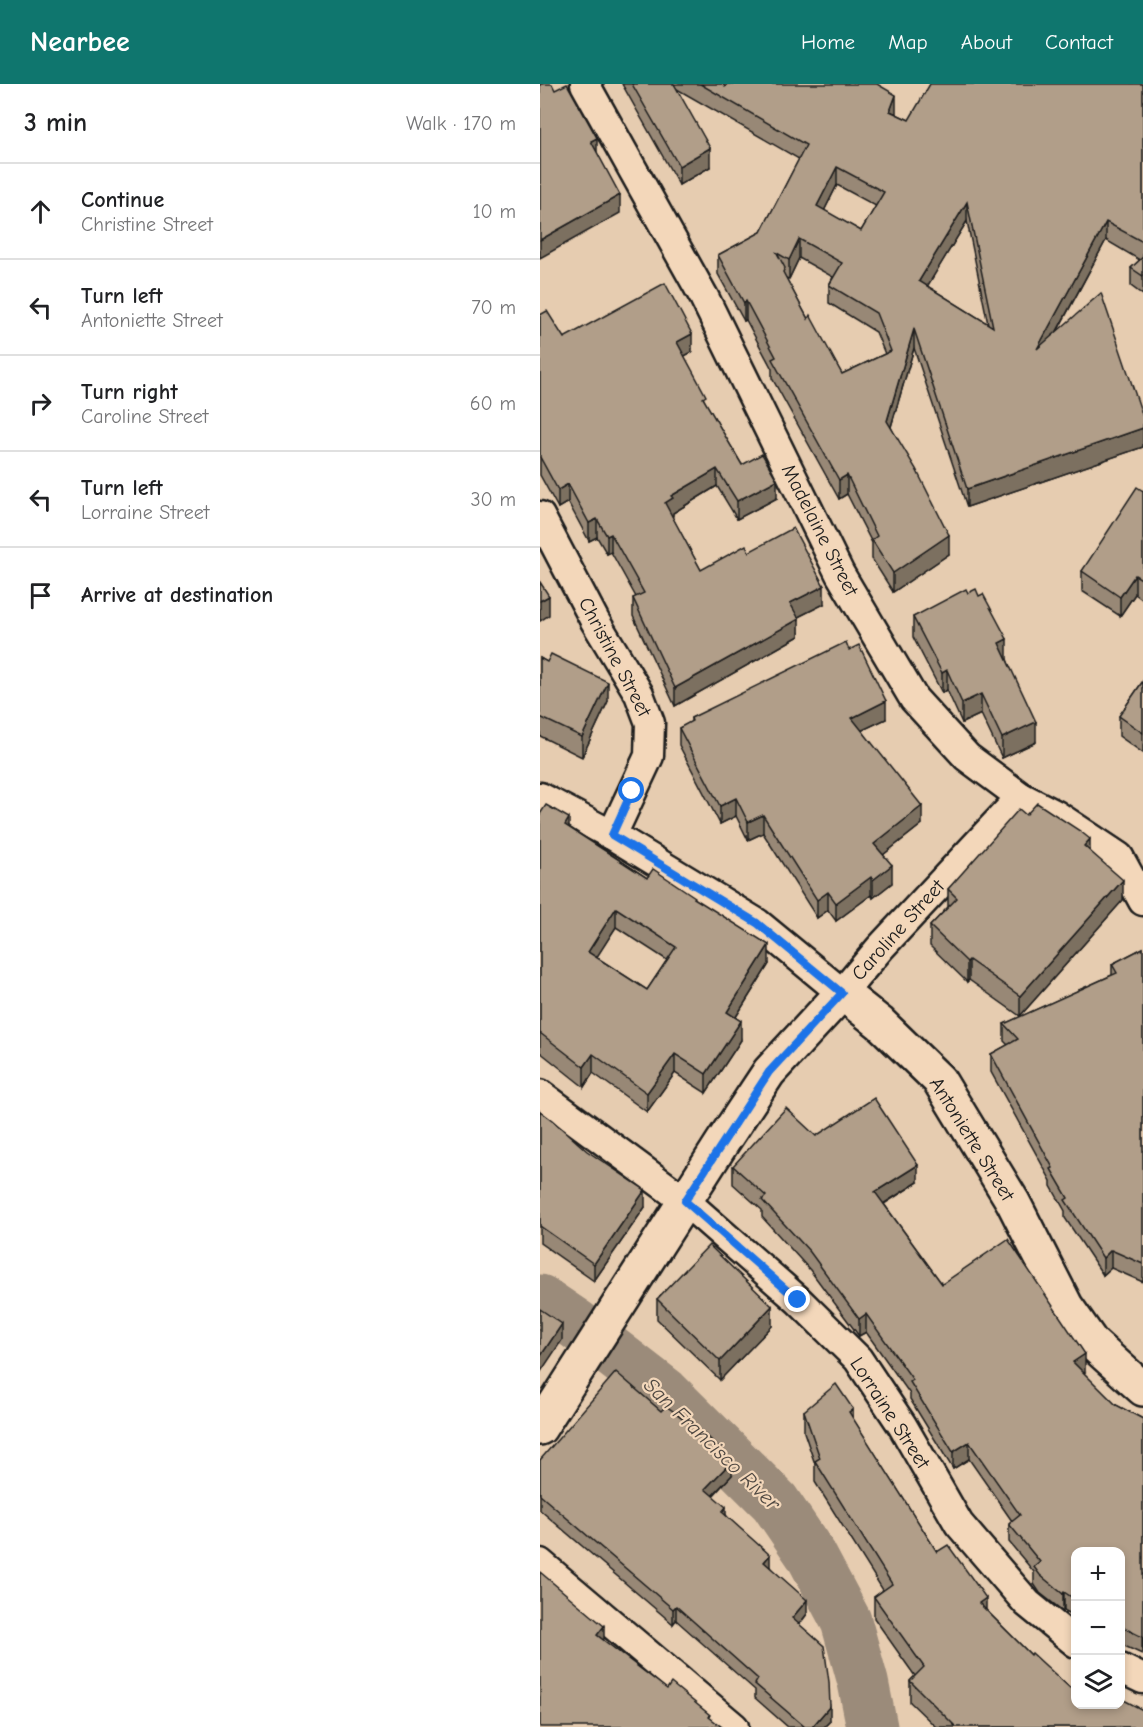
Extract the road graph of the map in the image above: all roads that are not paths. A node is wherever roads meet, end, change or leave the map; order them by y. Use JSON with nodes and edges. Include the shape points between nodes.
{"nodes":[{"id":1,"x":585,"y":84,"type":"edge"},
{"id":2,"x":540,"y":516,"type":"edge"},
{"id":3,"x":540,"y":797,"type":"edge"},
{"id":4,"x":1021,"y":797,"type":"junction"},
{"id":5,"x":612,"y":835,"type":"junction"},
{"id":6,"x":1143,"y":901,"type":"edge"},
{"id":7,"x":842,"y":993,"type":"junction"},
{"id":8,"x":540,"y":1094,"type":"edge"},
{"id":9,"x":685,"y":1201,"type":"junction"},
{"id":10,"x":1143,"y":1389,"type":"edge"},
{"id":11,"x":540,"y":1428,"type":"edge"},
{"id":12,"x":540,"y":1563,"type":"edge"},
{"id":13,"x":1071,"y":1639,"type":"edge"},
{"id":14,"x":1125,"y":1670,"type":"edge"},
{"id":15,"x":1143,"y":1678,"type":"edge"},
{"id":16,"x":735,"y":1727,"type":"edge"}],
"edges":[{"from":1,"to":4,"type":"street","name":"Madelaine Street","via":[[705,297],[840,574],[914,699],[967,757]]},
{"from":2,"to":5,"type":"street","name":"Christine Street","via":[[639,694],[650,723],[649,756]]},
{"from":3,"to":5,"type":"street","name":"Antoniette Street"},
{"from":4,"to":6,"type":"street","name":"Madelaine Street","via":[[1119,857]]},
{"from":4,"to":7,"type":"street","name":"Caroline Street"},
{"from":5,"to":7,"type":"street","name":"Antoniette Street","via":[[757,923]]},
{"from":7,"to":9,"type":"street","name":"Caroline Street","via":[[769,1072]]},
{"from":7,"to":10,"type":"street","name":"Antoniette Street","via":[[880,1023],[939,1080],[1013,1202],[1066,1306],[1092,1343]]},
{"from":8,"to":9,"type":"street","name":"Lorraine Street"},
{"from":9,"to":11,"type":"street","name":"Caroline Street"},
{"from":9,"to":13,"type":"street","name":"Lorraine Street","via":[[798,1300],[858,1359],[902,1425],[959,1524],[1027,1603]]},
{"from":12,"to":16,"type":"street"},
{"from":14,"to":15,"type":"street"}]}
